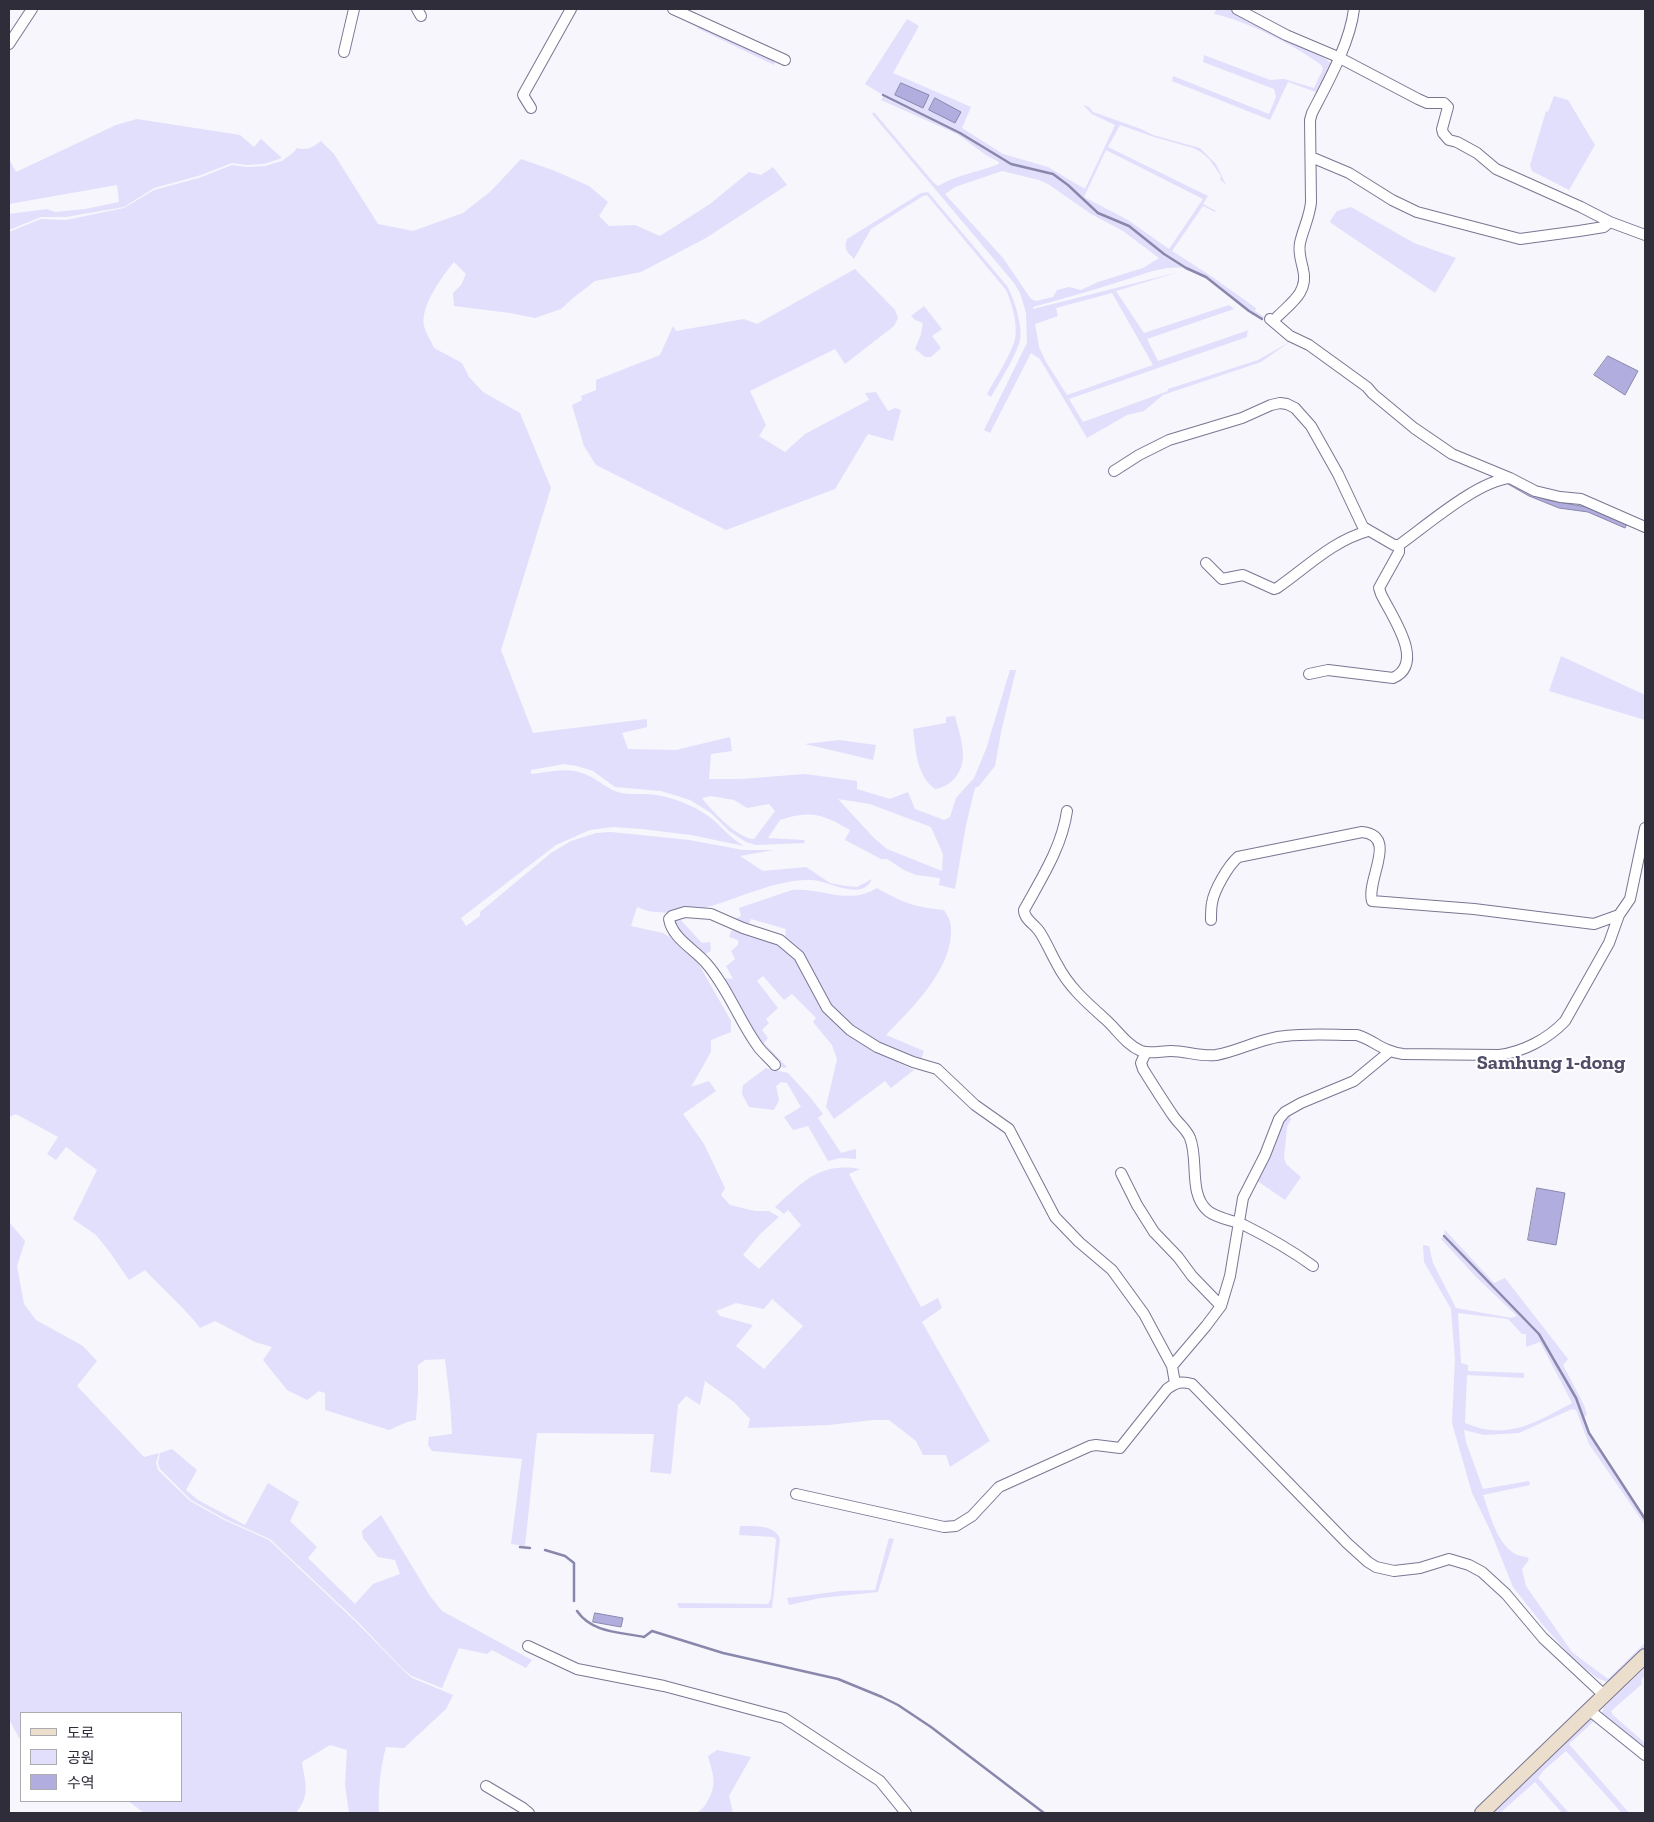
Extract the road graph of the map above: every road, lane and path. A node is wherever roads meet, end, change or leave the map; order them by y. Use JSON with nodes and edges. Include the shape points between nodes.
{"nodes":[{"id":1,"x":32,"y":9,"type":"edge"},
{"id":2,"x":354,"y":9,"type":"edge"},
{"id":3,"x":571,"y":9,"type":"edge"},
{"id":4,"x":673,"y":9,"type":"edge"},
{"id":5,"x":1237,"y":9,"type":"edge"},
{"id":6,"x":1354,"y":9,"type":"edge"},
{"id":7,"x":9,"y":44,"type":"edge"},
{"id":8,"x":344,"y":52,"type":"dead end"},
{"id":9,"x":1338,"y":57,"type":"junction"},
{"id":10,"x":785,"y":60,"type":"dead end"},
{"id":11,"x":531,"y":108,"type":"dead end"},
{"id":12,"x":1311,"y":157,"type":"junction"},
{"id":13,"x":1610,"y":222,"type":"junction"},
{"id":14,"x":1645,"y":235,"type":"edge"},
{"id":15,"x":1114,"y":472,"type":"dead end"},
{"id":16,"x":1510,"y":478,"type":"junction"},
{"id":17,"x":1645,"y":527,"type":"edge"},
{"id":18,"x":1368,"y":531,"type":"junction"},
{"id":19,"x":1399,"y":546,"type":"junction"},
{"id":20,"x":1206,"y":563,"type":"dead end"},
{"id":21,"x":1309,"y":674,"type":"dead end"},
{"id":22,"x":1067,"y":811,"type":"dead end"},
{"id":23,"x":1645,"y":828,"type":"edge"},
{"id":24,"x":1644,"y":842,"type":"edge"},
{"id":25,"x":1619,"y":915,"type":"junction"},
{"id":26,"x":1212,"y":920,"type":"dead end"},
{"id":27,"x":1146,"y":1052,"type":"junction"},
{"id":28,"x":1389,"y":1052,"type":"junction"},
{"id":29,"x":775,"y":1065,"type":"dead end"},
{"id":30,"x":1121,"y":1173,"type":"dead end"},
{"id":31,"x":1240,"y":1224,"type":"junction"},
{"id":32,"x":1313,"y":1266,"type":"dead end"},
{"id":33,"x":1221,"y":1306,"type":"junction"},
{"id":34,"x":1172,"y":1366,"type":"junction"},
{"id":35,"x":1175,"y":1383,"type":"junction"},
{"id":36,"x":796,"y":1494,"type":"dead end"},
{"id":37,"x":528,"y":1646,"type":"dead end"},
{"id":38,"x":1645,"y":1656,"type":"edge"},
{"id":39,"x":1604,"y":1695,"type":"junction"},
{"id":40,"x":1589,"y":1710,"type":"junction"},
{"id":41,"x":1645,"y":1755,"type":"edge"},
{"id":42,"x":486,"y":1786,"type":"dead end"},
{"id":43,"x":529,"y":1813,"type":"edge"},
{"id":44,"x":906,"y":1813,"type":"edge"},
{"id":45,"x":1482,"y":1813,"type":"edge"}],
"edges":[{"from":1,"to":7,"type":"street"},
{"from":2,"to":8,"type":"street"},
{"from":3,"to":11,"type":"street","via":[[523,96]]},
{"from":4,"to":10,"type":"street"},
{"from":5,"to":9,"type":"street"},
{"from":6,"to":9,"type":"street","via":[[1348,36]]},
{"from":9,"to":12,"type":"street","via":[[1312,113]]},
{"from":9,"to":13,"type":"street","via":[[1418,100],[1444,103],[1448,107],[1442,129],[1449,140],[1477,153],[1496,169]]},
{"from":12,"to":13,"type":"street","via":[[1349,173],[1417,212],[1520,239],[1579,232],[1604,227]]},
{"from":12,"to":16,"type":"street","via":[[1310,212],[1299,249],[1304,272],[1303,289],[1273,318],[1290,336],[1309,345],[1359,381],[1414,428],[1452,454]]},
{"from":13,"to":14,"type":"street"},
{"from":15,"to":18,"type":"street","via":[[1169,440],[1242,418],[1271,405],[1287,404],[1311,426]]},
{"from":16,"to":17,"type":"street","via":[[1535,491],[1581,499]]},
{"from":16,"to":19,"type":"street","via":[[1470,494]]},
{"from":18,"to":19,"type":"street"},
{"from":18,"to":20,"type":"street","via":[[1321,554],[1274,589],[1243,575],[1222,579]]},
{"from":19,"to":21,"type":"street","via":[[1399,552],[1379,588],[1407,645],[1407,656],[1398,676],[1328,670]]},
{"from":22,"to":27,"type":"street","via":[[1065,825],[1024,916],[1040,933],[1060,972],[1074,990],[1127,1041]]},
{"from":23,"to":24,"type":"street"},
{"from":24,"to":25,"type":"street","via":[[1630,899]]},
{"from":25,"to":26,"type":"street","via":[[1594,924],[1372,900],[1380,847],[1376,837],[1362,832],[1238,858],[1213,897]]},
{"from":25,"to":28,"type":"street","via":[[1609,943],[1579,998],[1565,1021],[1546,1037],[1499,1055]]},
{"from":27,"to":28,"type":"street","via":[[1218,1055],[1277,1037],[1330,1035],[1365,1038]]},
{"from":27,"to":31,"type":"street","via":[[1141,1063],[1143,1069],[1190,1138],[1202,1203],[1216,1215]]},
{"from":28,"to":31,"type":"street","via":[[1354,1081],[1290,1108],[1282,1115],[1243,1198]]},
{"from":29,"to":34,"type":"street","via":[[759,1047],[706,963],[669,924],[668,919],[672,916],[685,912],[711,914],[780,940],[800,956],[827,1008],[850,1030],[877,1047],[937,1069],[975,1105],[1009,1129],[1055,1217],[1112,1270],[1144,1314]]},
{"from":30,"to":33,"type":"street","via":[[1154,1232]]},
{"from":31,"to":32,"type":"street","via":[[1275,1241]]},
{"from":31,"to":33,"type":"street"},
{"from":33,"to":34,"type":"street"},
{"from":34,"to":35,"type":"street"},
{"from":35,"to":36,"type":"street","via":[[1120,1448],[1090,1446],[999,1487],[972,1516],[956,1526],[944,1527]]},
{"from":35,"to":39,"type":"street","via":[[1184,1381],[1192,1384],[1368,1562],[1394,1572],[1449,1559],[1470,1565],[1506,1594],[1543,1638]]},
{"from":37,"to":44,"type":"street","via":[[577,1669],[664,1686],[784,1718],[880,1781]]},
{"from":38,"to":39,"type":"street"},
{"from":39,"to":40,"type":"street"},
{"from":40,"to":41,"type":"street"},
{"from":40,"to":45,"type":"street"},
{"from":42,"to":43,"type":"street"}]}
